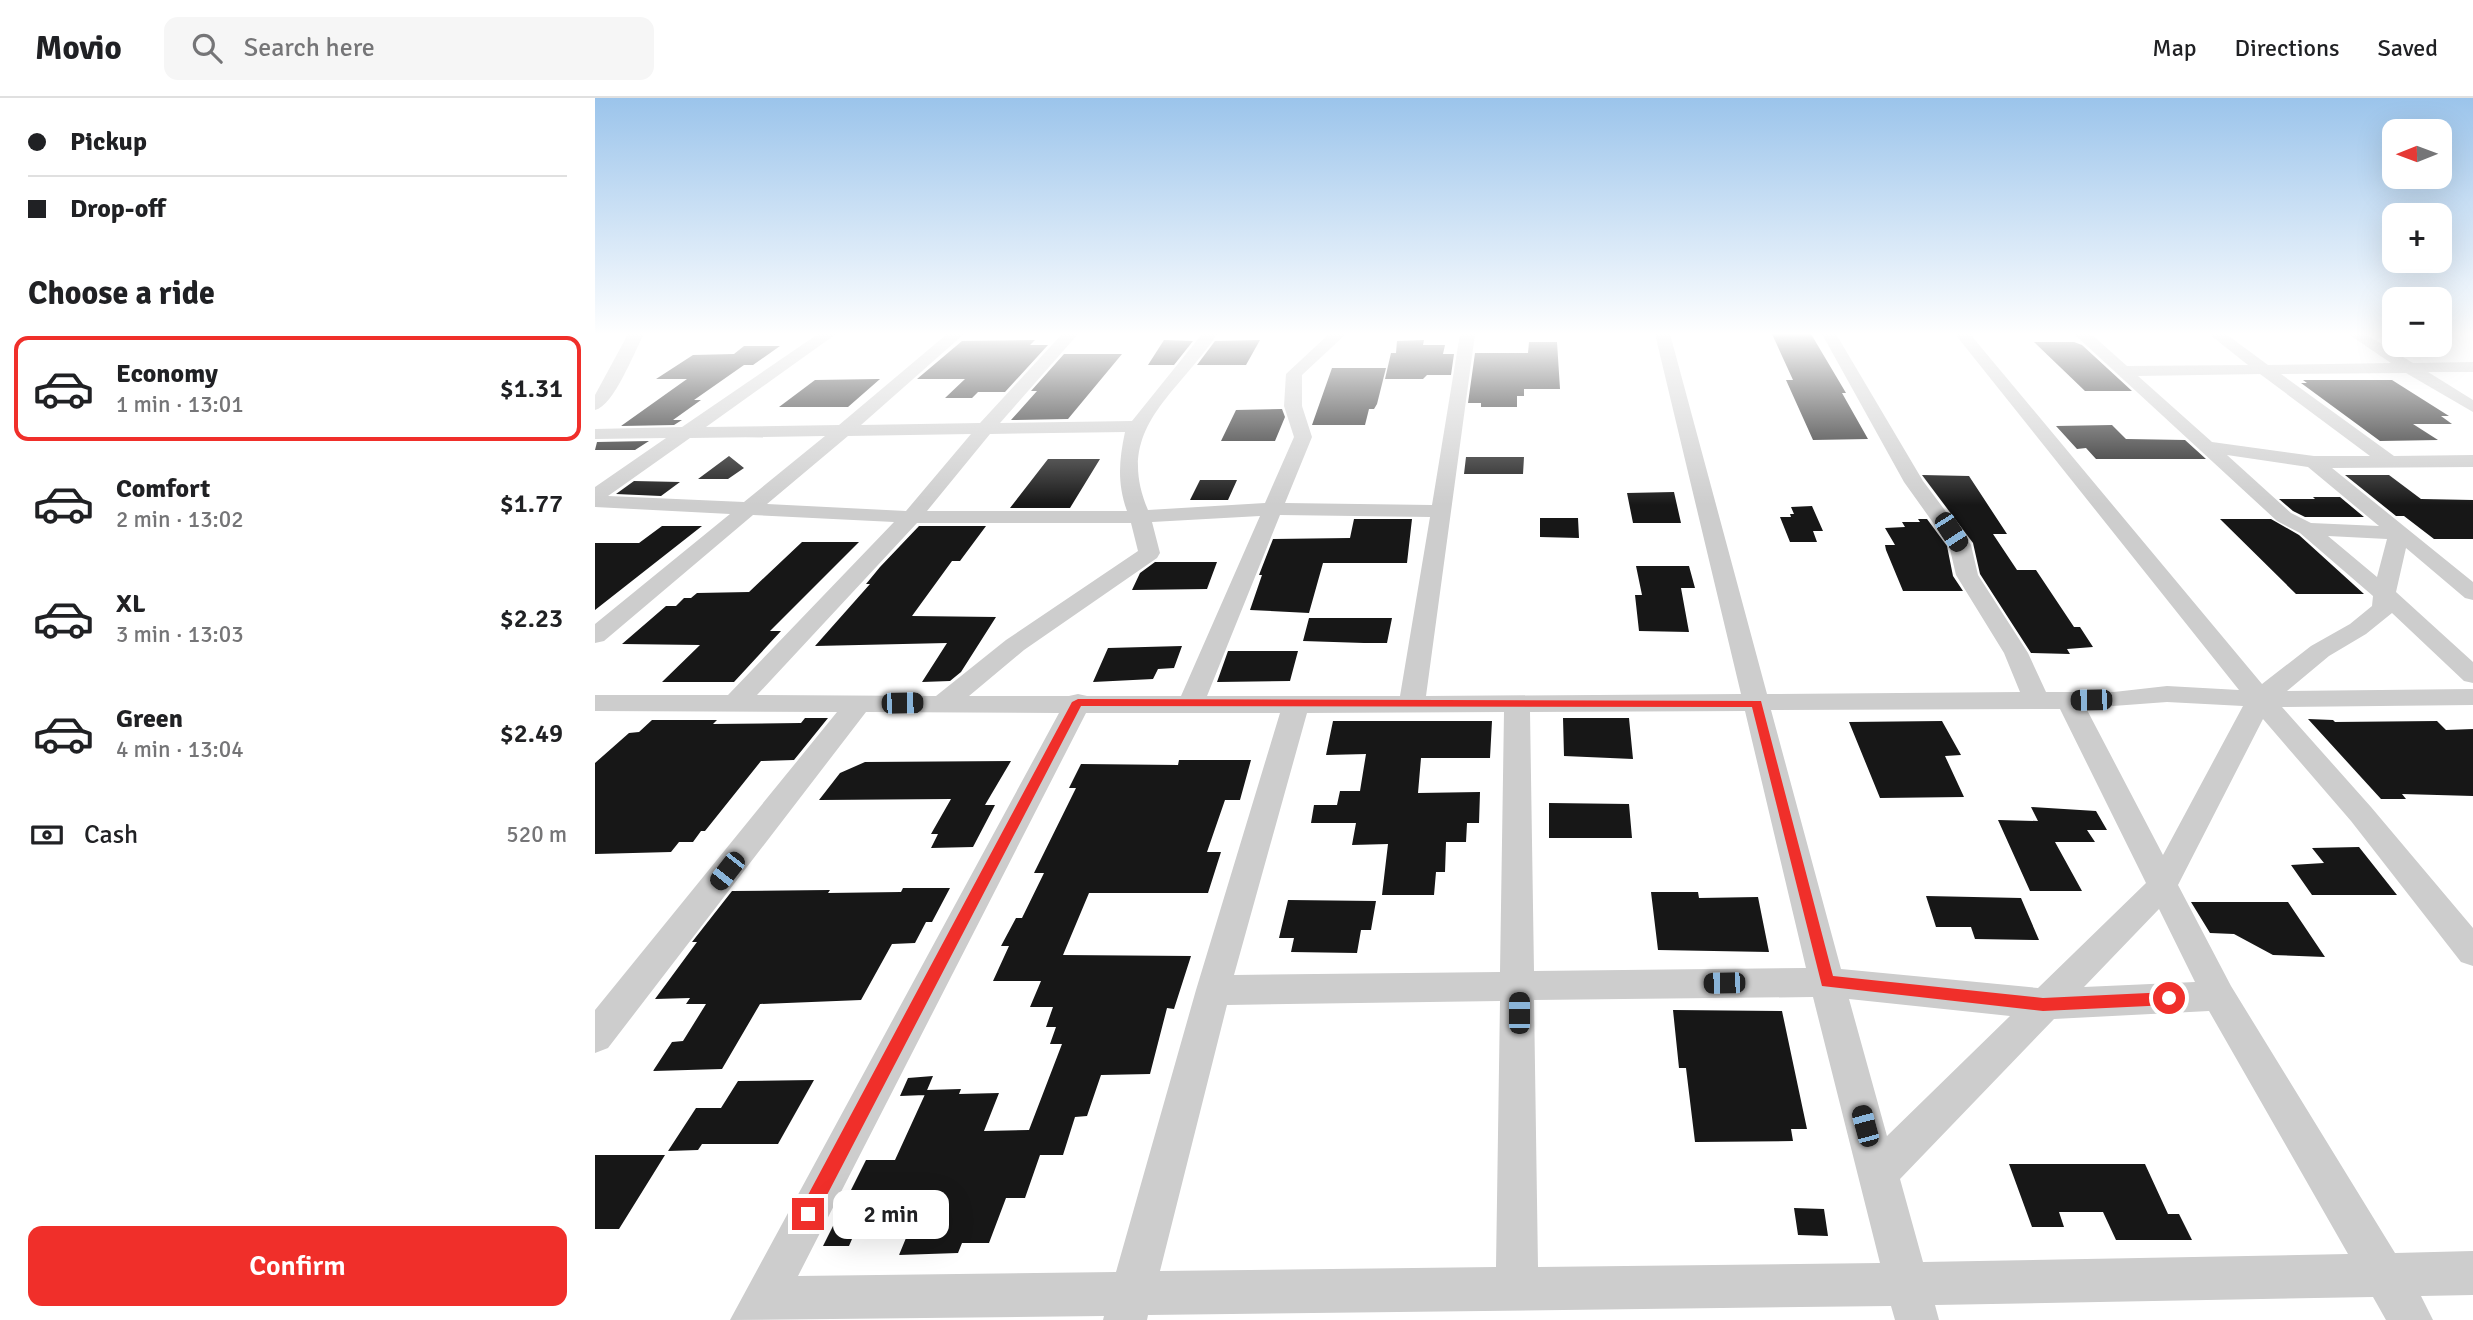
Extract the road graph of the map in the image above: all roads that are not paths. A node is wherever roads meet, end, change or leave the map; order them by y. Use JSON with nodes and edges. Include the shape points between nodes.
{"nodes":[{"id":1,"x":606,"y":391,"type":"edge"},
{"id":2,"x":745,"y":391,"type":"edge"},
{"id":3,"x":889,"y":391,"type":"edge"},
{"id":4,"x":1018,"y":391,"type":"edge"},
{"id":5,"x":1165,"y":391,"type":"edge"},
{"id":6,"x":1293,"y":391,"type":"edge"},
{"id":7,"x":1459,"y":391,"type":"edge"},
{"id":8,"x":1677,"y":391,"type":"edge"},
{"id":9,"x":1862,"y":391,"type":"edge"},
{"id":10,"x":2009,"y":391,"type":"edge"},
{"id":11,"x":2146,"y":391,"type":"edge"},
{"id":12,"x":2293,"y":391,"type":"edge"},
{"id":13,"x":2448,"y":391,"type":"edge"},
{"id":14,"x":595,"y":405,"type":"edge"},
{"id":15,"x":2473,"y":407,"type":"edge"},
{"id":16,"x":1136,"y":426,"type":"junction"},
{"id":17,"x":986,"y":427,"type":"junction"},
{"id":18,"x":845,"y":429,"type":"junction"},
{"id":19,"x":687,"y":431,"type":"junction"},
{"id":20,"x":595,"y":434,"type":"edge"},
{"id":21,"x":2208,"y":447,"type":"junction"},
{"id":22,"x":2473,"y":461,"type":"edge"},
{"id":23,"x":2314,"y":462,"type":"junction"},
{"id":24,"x":2390,"y":462,"type":"junction"},
{"id":25,"x":595,"y":498,"type":"edge"},
{"id":26,"x":748,"y":508,"type":"junction"},
{"id":27,"x":1272,"y":509,"type":"junction"},
{"id":28,"x":1440,"y":511,"type":"junction"},
{"id":29,"x":911,"y":517,"type":"junction"},
{"id":30,"x":1140,"y":517,"type":"junction"},
{"id":31,"x":2307,"y":529,"type":"junction"},
{"id":32,"x":2399,"y":533,"type":"junction"},
{"id":33,"x":2473,"y":593,"type":"edge"},
{"id":34,"x":2384,"y":594,"type":"junction"},
{"id":35,"x":595,"y":636,"type":"edge"},
{"id":36,"x":2473,"y":675,"type":"edge"},
{"id":37,"x":2473,"y":697,"type":"edge"},
{"id":38,"x":2260,"y":699,"type":"junction"},
{"id":39,"x":2053,"y":701,"type":"junction"},
{"id":40,"x":945,"y":702,"type":"junction"},
{"id":41,"x":1078,"y":702,"type":"junction"},
{"id":42,"x":1517,"y":702,"type":"junction"},
{"id":43,"x":595,"y":703,"type":"edge"},
{"id":44,"x":734,"y":704,"type":"junction"},
{"id":45,"x":858,"y":704,"type":"junction"},
{"id":46,"x":1191,"y":704,"type":"junction"},
{"id":47,"x":1412,"y":704,"type":"junction"},
{"id":48,"x":1757,"y":704,"type":"junction"},
{"id":49,"x":1296,"y":705,"type":"junction"},
{"id":50,"x":2162,"y":886,"type":"junction"},
{"id":51,"x":2473,"y":951,"type":"edge"},
{"id":52,"x":1827,"y":982,"type":"junction"},
{"id":53,"x":1519,"y":985,"type":"junction"},
{"id":54,"x":1213,"y":990,"type":"junction"},
{"id":55,"x":2219,"y":996,"type":"junction"},
{"id":56,"x":2043,"y":1004,"type":"junction"},
{"id":57,"x":595,"y":1037,"type":"edge"},
{"id":58,"x":1877,"y":1174,"type":"junction"},
{"id":59,"x":2473,"y":1273,"type":"edge"},
{"id":60,"x":2384,"y":1275,"type":"junction"},
{"id":61,"x":1517,"y":1289,"type":"junction"},
{"id":62,"x":1912,"y":1302,"type":"edge"},
{"id":63,"x":1128,"y":1307,"type":"edge"},
{"id":64,"x":758,"y":1309,"type":"edge"},
{"id":65,"x":2411,"y":1320,"type":"edge"}],
"edges":[{"from":1,"to":14,"type":"street"},
{"from":2,"to":19,"type":"street"},
{"from":3,"to":18,"type":"street"},
{"from":4,"to":17,"type":"street"},
{"from":5,"to":16,"type":"street"},
{"from":6,"to":27,"type":"street","via":[[1303,437]]},
{"from":7,"to":28,"type":"street"},
{"from":8,"to":48,"type":"street"},
{"from":9,"to":39,"type":"street","via":[[1915,482],[1960,545],[1968,575],[2016,653]]},
{"from":10,"to":38,"type":"street"},
{"from":11,"to":21,"type":"street"},
{"from":12,"to":24,"type":"street"},
{"from":13,"to":15,"type":"street"},
{"from":16,"to":17,"type":"street"},
{"from":16,"to":30,"type":"street","via":[[1128,463],[1130,492]]},
{"from":17,"to":18,"type":"street"},
{"from":17,"to":29,"type":"street"},
{"from":18,"to":19,"type":"street"},
{"from":18,"to":26,"type":"street"},
{"from":19,"to":20,"type":"street"},
{"from":19,"to":25,"type":"street"},
{"from":21,"to":23,"type":"street"},
{"from":21,"to":31,"type":"street","via":[[2284,517]]},
{"from":22,"to":24,"type":"street"},
{"from":23,"to":24,"type":"street"},
{"from":23,"to":32,"type":"street"},
{"from":25,"to":26,"type":"street"},
{"from":26,"to":29,"type":"street"},
{"from":26,"to":35,"type":"street"},
{"from":27,"to":28,"type":"street"},
{"from":27,"to":30,"type":"street"},
{"from":27,"to":46,"type":"street"},
{"from":28,"to":47,"type":"street"},
{"from":29,"to":30,"type":"street"},
{"from":29,"to":44,"type":"street"},
{"from":30,"to":40,"type":"street","via":[[1149,553],[1015,645]]},
{"from":31,"to":32,"type":"street"},
{"from":31,"to":34,"type":"street"},
{"from":32,"to":33,"type":"street"},
{"from":32,"to":34,"type":"street"},
{"from":34,"to":36,"type":"street"},
{"from":34,"to":38,"type":"street","via":[[2384,608]]},
{"from":37,"to":38,"type":"street"},
{"from":38,"to":39,"type":"street","via":[[2167,694]]},
{"from":38,"to":50,"type":"street"},
{"from":38,"to":51,"type":"street"},
{"from":39,"to":48,"type":"street"},
{"from":39,"to":50,"type":"street"},
{"from":40,"to":41,"type":"street"},
{"from":40,"to":45,"type":"street"},
{"from":41,"to":46,"type":"street"},
{"from":41,"to":64,"type":"street"},
{"from":42,"to":47,"type":"street"},
{"from":42,"to":48,"type":"street"},
{"from":42,"to":53,"type":"street"},
{"from":43,"to":44,"type":"street"},
{"from":44,"to":45,"type":"street"},
{"from":45,"to":57,"type":"street"},
{"from":46,"to":49,"type":"street"},
{"from":47,"to":49,"type":"street"},
{"from":48,"to":52,"type":"street"},
{"from":49,"to":54,"type":"street"},
{"from":50,"to":55,"type":"street"},
{"from":50,"to":56,"type":"street"},
{"from":52,"to":53,"type":"street"},
{"from":52,"to":56,"type":"street"},
{"from":52,"to":58,"type":"street"},
{"from":53,"to":54,"type":"street"},
{"from":53,"to":61,"type":"street"},
{"from":54,"to":63,"type":"street"},
{"from":55,"to":56,"type":"street"},
{"from":55,"to":60,"type":"street"},
{"from":56,"to":58,"type":"street"},
{"from":58,"to":62,"type":"street"},
{"from":59,"to":60,"type":"street"},
{"from":60,"to":62,"type":"street"},
{"from":60,"to":65,"type":"street"},
{"from":61,"to":62,"type":"street"},
{"from":61,"to":63,"type":"street"},
{"from":63,"to":64,"type":"street"}]}
